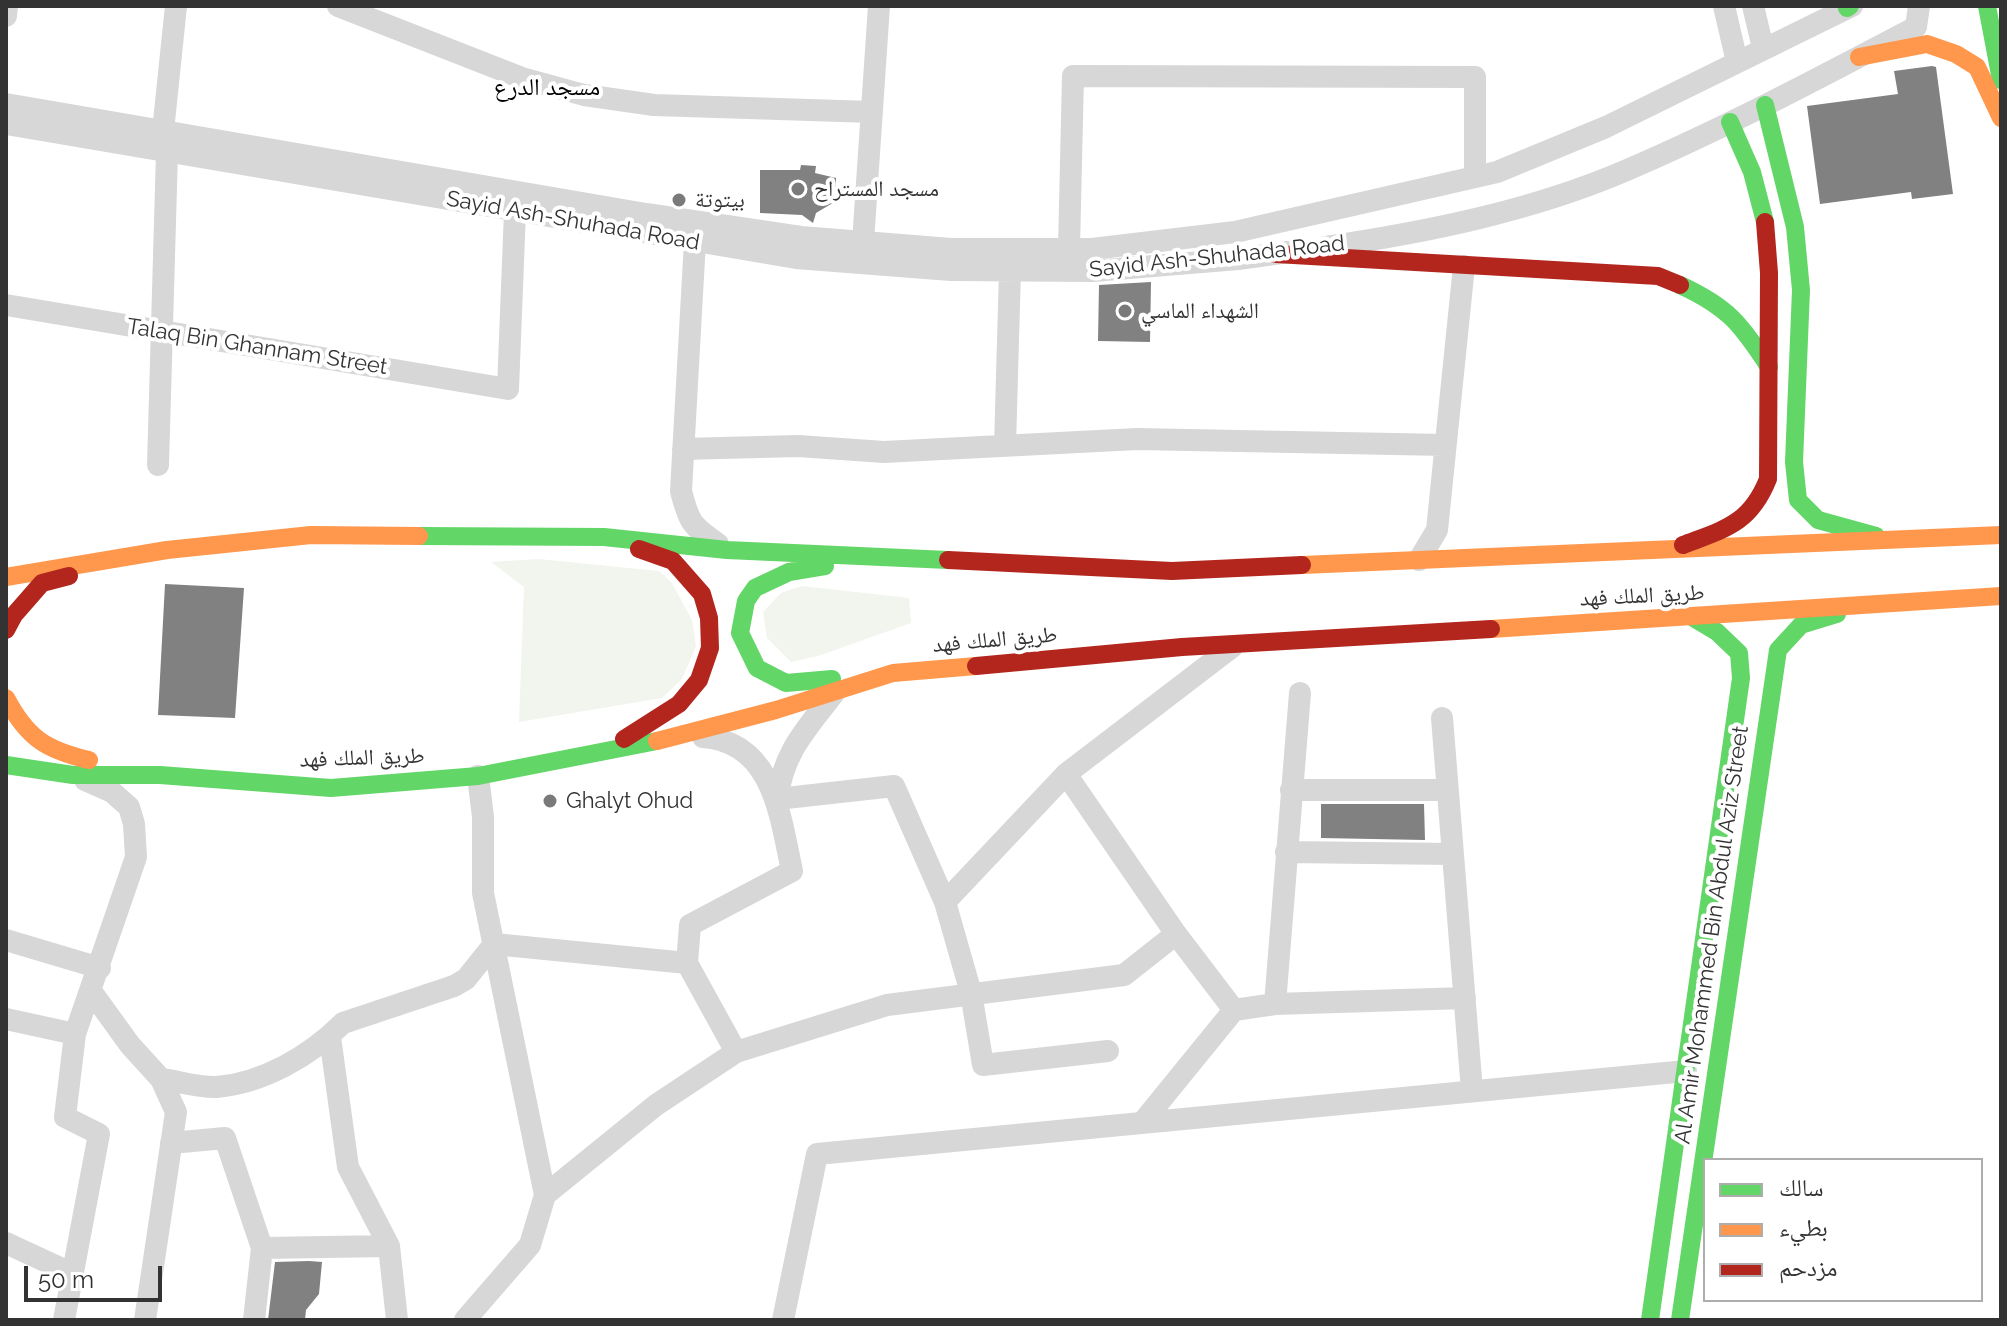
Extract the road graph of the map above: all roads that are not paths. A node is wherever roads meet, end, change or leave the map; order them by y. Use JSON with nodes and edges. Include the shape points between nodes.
{"nodes":[{"id":1,"x":7,"y":6,"type":"edge"},
{"id":2,"x":176,"y":6,"type":"edge"},
{"id":3,"x":338,"y":6,"type":"edge"},
{"id":4,"x":879,"y":6,"type":"edge"},
{"id":5,"x":1724,"y":6,"type":"edge"},
{"id":6,"x":1753,"y":6,"type":"edge"},
{"id":7,"x":1987,"y":6,"type":"edge"},
{"id":8,"x":1850,"y":7,"type":"edge"},
{"id":9,"x":6,"y":16,"type":"edge"},
{"id":10,"x":1917,"y":17,"type":"edge"},
{"id":11,"x":1763,"y":48,"type":"junction"},
{"id":12,"x":1859,"y":57,"type":"junction"},
{"id":13,"x":1737,"y":62,"type":"junction"},
{"id":14,"x":2001,"y":80,"type":"edge"},
{"id":15,"x":6,"y":104,"type":"edge"},
{"id":16,"x":1765,"y":105,"type":"junction"},
{"id":17,"x":872,"y":112,"type":"junction"},
{"id":18,"x":2001,"y":118,"type":"edge"},
{"id":19,"x":1730,"y":122,"type":"junction"},
{"id":20,"x":6,"y":124,"type":"edge"},
{"id":21,"x":165,"y":141,"type":"junction"},
{"id":22,"x":1475,"y":177,"type":"junction"},
{"id":23,"x":515,"y":211,"type":"junction"},
{"id":24,"x":695,"y":241,"type":"junction"},
{"id":25,"x":863,"y":242,"type":"junction"},
{"id":26,"x":1069,"y":249,"type":"junction"},
{"id":27,"x":1276,"y":254,"type":"junction"},
{"id":28,"x":1464,"y":266,"type":"junction"},
{"id":29,"x":1010,"y":270,"type":"junction"},
{"id":30,"x":6,"y":305,"type":"edge"},
{"id":31,"x":162,"y":331,"type":"junction"},
{"id":32,"x":1769,"y":367,"type":"junction"},
{"id":33,"x":1445,"y":445,"type":"junction"},
{"id":34,"x":1005,"y":446,"type":"junction"},
{"id":35,"x":683,"y":449,"type":"junction"},
{"id":36,"x":158,"y":465,"type":"dead end"},
{"id":37,"x":2001,"y":522,"type":"edge"},
{"id":38,"x":2001,"y":535,"type":"edge"},
{"id":39,"x":604,"y":537,"type":"junction"},
{"id":40,"x":1939,"y":537,"type":"junction"},
{"id":41,"x":1891,"y":540,"type":"junction"},
{"id":42,"x":1671,"y":549,"type":"junction"},
{"id":43,"x":167,"y":550,"type":"junction"},
{"id":44,"x":727,"y":550,"type":"junction"},
{"id":45,"x":874,"y":557,"type":"junction"},
{"id":46,"x":1419,"y":560,"type":"junction"},
{"id":47,"x":6,"y":577,"type":"edge"},
{"id":48,"x":2001,"y":596,"type":"edge"},
{"id":49,"x":1859,"y":607,"type":"junction"},
{"id":50,"x":1692,"y":617,"type":"junction"},
{"id":51,"x":6,"y":630,"type":"edge"},
{"id":52,"x":1236,"y":643,"type":"junction"},
{"id":53,"x":893,"y":673,"type":"junction"},
{"id":54,"x":835,"y":692,"type":"junction"},
{"id":55,"x":1300,"y":693,"type":"dead end"},
{"id":56,"x":6,"y":698,"type":"edge"},
{"id":57,"x":1442,"y":718,"type":"dead end"},
{"id":58,"x":682,"y":736,"type":"junction"},
{"id":59,"x":598,"y":753,"type":"junction"},
{"id":60,"x":6,"y":765,"type":"edge"},
{"id":61,"x":1066,"y":774,"type":"junction"},
{"id":62,"x":73,"y":775,"type":"junction"},
{"id":63,"x":160,"y":775,"type":"junction"},
{"id":64,"x":478,"y":776,"type":"junction"},
{"id":65,"x":1291,"y":790,"type":"junction"},
{"id":66,"x":1447,"y":790,"type":"junction"},
{"id":67,"x":777,"y":799,"type":"junction"},
{"id":68,"x":1286,"y":852,"type":"junction"},
{"id":69,"x":1453,"y":854,"type":"junction"},
{"id":70,"x":945,"y":902,"type":"junction"},
{"id":71,"x":1176,"y":934,"type":"junction"},
{"id":72,"x":6,"y":940,"type":"edge"},
{"id":73,"x":494,"y":944,"type":"junction"},
{"id":74,"x":687,"y":963,"type":"junction"},
{"id":75,"x":100,"y":968,"type":"junction"},
{"id":76,"x":91,"y":991,"type":"junction"},
{"id":77,"x":971,"y":993,"type":"junction"},
{"id":78,"x":1465,"y":998,"type":"junction"},
{"id":79,"x":1275,"y":1004,"type":"junction"},
{"id":80,"x":1234,"y":1010,"type":"junction"},
{"id":81,"x":6,"y":1019,"type":"edge"},
{"id":82,"x":75,"y":1034,"type":"junction"},
{"id":83,"x":330,"y":1037,"type":"junction"},
{"id":84,"x":1108,"y":1051,"type":"dead end"},
{"id":85,"x":736,"y":1052,"type":"junction"},
{"id":86,"x":1686,"y":1071,"type":"junction"},
{"id":87,"x":161,"y":1079,"type":"junction"},
{"id":88,"x":1472,"y":1091,"type":"junction"},
{"id":89,"x":1142,"y":1123,"type":"junction"},
{"id":90,"x":171,"y":1143,"type":"junction"},
{"id":91,"x":1704,"y":1158,"type":"edge"},
{"id":92,"x":1703,"y":1163,"type":"edge"},
{"id":93,"x":545,"y":1195,"type":"junction"},
{"id":94,"x":6,"y":1243,"type":"edge"},
{"id":95,"x":389,"y":1246,"type":"junction"},
{"id":96,"x":262,"y":1248,"type":"junction"},
{"id":97,"x":73,"y":1274,"type":"junction"},
{"id":98,"x":64,"y":1320,"type":"edge"},
{"id":99,"x":145,"y":1320,"type":"edge"},
{"id":100,"x":254,"y":1320,"type":"edge"},
{"id":101,"x":397,"y":1320,"type":"edge"},
{"id":102,"x":465,"y":1320,"type":"edge"},
{"id":103,"x":783,"y":1320,"type":"edge"},
{"id":104,"x":1650,"y":1320,"type":"edge"},
{"id":105,"x":1680,"y":1320,"type":"edge"}],
"edges":[{"from":1,"to":9,"type":"street"},
{"from":2,"to":21,"type":"street"},
{"from":3,"to":17,"type":"street","via":[[522,78],[584,95],[654,105]]},
{"from":4,"to":17,"type":"street"},
{"from":5,"to":13,"type":"street"},
{"from":6,"to":11,"type":"street"},
{"from":7,"to":14,"type":"main road"},
{"from":8,"to":11,"type":"street","name":"Sayid Ash-Shuhada Road"},
{"from":10,"to":12,"type":"street","name":"Sayid Ash-Shuhada Road"},
{"from":11,"to":13,"type":"street","name":"Sayid Ash-Shuhada Road"},
{"from":12,"to":16,"type":"street","name":"Sayid Ash-Shuhada Road"},
{"from":12,"to":18,"type":"main road","via":[[1927,44],[1956,54],[1977,67]]},
{"from":13,"to":22,"type":"street","name":"Sayid Ash-Shuhada Road","via":[[1606,127]]},
{"from":15,"to":21,"type":"street","name":"Sayid Ash-Shuhada Road"},
{"from":16,"to":19,"type":"street","name":"Sayid Ash-Shuhada Road"},
{"from":16,"to":41,"type":"main road","via":[[1795,227],[1801,290],[1794,462],[1798,500],[1818,520]]},
{"from":17,"to":25,"type":"street"},
{"from":19,"to":27,"type":"street","name":"Sayid Ash-Shuhada Road","via":[[1625,171],[1508,211]]},
{"from":19,"to":32,"type":"main road","via":[[1752,172],[1765,223]]},
{"from":20,"to":21,"type":"street","name":"Sayid Ash-Shuhada Road"},
{"from":21,"to":23,"type":"street","name":"Sayid Ash-Shuhada Road"},
{"from":21,"to":25,"type":"street","name":"Sayid Ash-Shuhada Road"},
{"from":21,"to":31,"type":"street"},
{"from":22,"to":26,"type":"street","name":"Sayid Ash-Shuhada Road","via":[[1235,232]]},
{"from":22,"to":26,"type":"street","via":[[1475,77],[1073,76]]},
{"from":23,"to":24,"type":"street","name":"Sayid Ash-Shuhada Road"},
{"from":23,"to":31,"type":"street","name":"Talaq Bin Ghannam Street","via":[[508,389]]},
{"from":24,"to":29,"type":"street","name":"Sayid Ash-Shuhada Road","via":[[796,258]]},
{"from":24,"to":35,"type":"street"},
{"from":25,"to":26,"type":"street","name":"Sayid Ash-Shuhada Road","via":[[951,249]]},
{"from":27,"to":28,"type":"main road"},
{"from":27,"to":29,"type":"street","name":"Sayid Ash-Shuhada Road","via":[[1093,271]]},
{"from":28,"to":32,"type":"main road","via":[[1658,276],[1722,308],[1745,329]]},
{"from":28,"to":33,"type":"street"},
{"from":29,"to":34,"type":"street"},
{"from":30,"to":31,"type":"street","name":"Talaq Bin Ghannam Street"},
{"from":31,"to":36,"type":"street"},
{"from":32,"to":42,"type":"main road","via":[[1768,479],[1759,502],[1732,526]]},
{"from":33,"to":34,"type":"street","via":[[1137,439]]},
{"from":33,"to":46,"type":"street","via":[[1437,530]]},
{"from":34,"to":35,"type":"street","via":[[884,452],[798,446]]},
{"from":35,"to":44,"type":"street","via":[[681,491],[687,515],[696,529]]},
{"from":37,"to":40,"type":"main road"},
{"from":38,"to":40,"type":"main road","name":"طريق الملك فهد"},
{"from":39,"to":43,"type":"main road","name":"طريق الملك فهد","via":[[311,535]]},
{"from":39,"to":44,"type":"main road","name":"طريق الملك فهد"},
{"from":39,"to":59,"type":"main road","via":[[673,561],[702,594],[710,648],[699,680],[679,704]]},
{"from":40,"to":41,"type":"main road","name":"طريق الملك فهد"},
{"from":41,"to":42,"type":"main road","name":"طريق الملك فهد"},
{"from":42,"to":46,"type":"main road","name":"طريق الملك فهد"},
{"from":43,"to":47,"type":"main road","name":"طريق الملك فهد"},
{"from":43,"to":51,"type":"main road","via":[[42,583]]},
{"from":44,"to":45,"type":"main road","name":"طريق الملك فهد"},
{"from":45,"to":46,"type":"main road","name":"طريق الملك فهد","via":[[1172,571]]},
{"from":45,"to":53,"type":"main road","via":[[789,572],[755,588],[746,601],[740,633],[757,668],[786,683]]},
{"from":48,"to":49,"type":"main road","name":"طريق الملك فهد"},
{"from":49,"to":50,"type":"main road","name":"طريق الملك فهد"},
{"from":49,"to":91,"type":"main road","name":"Al Amir Mohammed Bin Abdul Aziz Street","via":[[1801,625],[1778,650]]},
{"from":50,"to":52,"type":"main road","name":"طريق الملك فهد"},
{"from":50,"to":86,"type":"main road","name":"Al Amir Mohammed Bin Abdul Aziz Street","via":[[1739,653],[1741,678]]},
{"from":52,"to":53,"type":"main road","name":"طريق الملك فهد"},
{"from":52,"to":61,"type":"street"},
{"from":53,"to":54,"type":"main road","name":"طريق الملك فهد"},
{"from":54,"to":58,"type":"main road","name":"طريق الملك فهد"},
{"from":54,"to":67,"type":"street","via":[[791,750]]},
{"from":55,"to":65,"type":"street"},
{"from":56,"to":63,"type":"main road","via":[[17,721],[57,753]]},
{"from":57,"to":66,"type":"street"},
{"from":58,"to":59,"type":"main road","name":"طريق الملك فهد"},
{"from":58,"to":67,"type":"street","via":[[725,739],[755,759]]},
{"from":59,"to":64,"type":"main road","name":"طريق الملك فهد"},
{"from":60,"to":62,"type":"main road","name":"طريق الملك فهد"},
{"from":61,"to":70,"type":"street"},
{"from":61,"to":71,"type":"street"},
{"from":62,"to":63,"type":"main road","name":"طريق الملك فهد"},
{"from":62,"to":75,"type":"street","via":[[112,792],[129,807],[134,824],[136,857]]},
{"from":63,"to":64,"type":"main road","name":"طريق الملك فهد","via":[[331,788]]},
{"from":64,"to":73,"type":"street","via":[[483,893]]},
{"from":65,"to":66,"type":"street"},
{"from":65,"to":68,"type":"street"},
{"from":66,"to":69,"type":"street"},
{"from":67,"to":70,"type":"street","via":[[894,786]]},
{"from":67,"to":74,"type":"street","via":[[792,871],[690,925]]},
{"from":68,"to":69,"type":"street"},
{"from":68,"to":79,"type":"street"},
{"from":69,"to":78,"type":"street"},
{"from":70,"to":77,"type":"street"},
{"from":71,"to":77,"type":"street","via":[[1124,975]]},
{"from":71,"to":80,"type":"street"},
{"from":72,"to":75,"type":"street"},
{"from":73,"to":74,"type":"street"},
{"from":73,"to":83,"type":"street","via":[[454,986],[343,1023]]},
{"from":73,"to":93,"type":"street"},
{"from":74,"to":85,"type":"street"},
{"from":75,"to":76,"type":"street"},
{"from":76,"to":82,"type":"street"},
{"from":76,"to":87,"type":"street"},
{"from":77,"to":84,"type":"street","via":[[983,1065]]},
{"from":77,"to":85,"type":"street","via":[[887,1005]]},
{"from":78,"to":79,"type":"street"},
{"from":78,"to":88,"type":"street"},
{"from":79,"to":80,"type":"street"},
{"from":80,"to":89,"type":"street"},
{"from":81,"to":82,"type":"street"},
{"from":82,"to":97,"type":"street","via":[[65,1117],[99,1134]]},
{"from":83,"to":87,"type":"street","via":[[262,1079],[215,1087]]},
{"from":83,"to":95,"type":"street","via":[[348,1167]]},
{"from":85,"to":93,"type":"street","via":[[656,1105]]},
{"from":86,"to":88,"type":"street"},
{"from":86,"to":104,"type":"main road","name":"Al Amir Mohammed Bin Abdul Aziz Street"},
{"from":87,"to":90,"type":"street","via":[[176,1112]]},
{"from":88,"to":89,"type":"street"},
{"from":89,"to":103,"type":"street","via":[[817,1154]]},
{"from":90,"to":96,"type":"street","via":[[225,1138]]},
{"from":90,"to":99,"type":"street"},
{"from":92,"to":105,"type":"main road","name":"Al Amir Mohammed Bin Abdul Aziz Street"},
{"from":93,"to":102,"type":"street","via":[[530,1245]]},
{"from":94,"to":97,"type":"street"},
{"from":95,"to":96,"type":"street"},
{"from":95,"to":101,"type":"street"},
{"from":96,"to":100,"type":"street"},
{"from":97,"to":98,"type":"street"}]}
